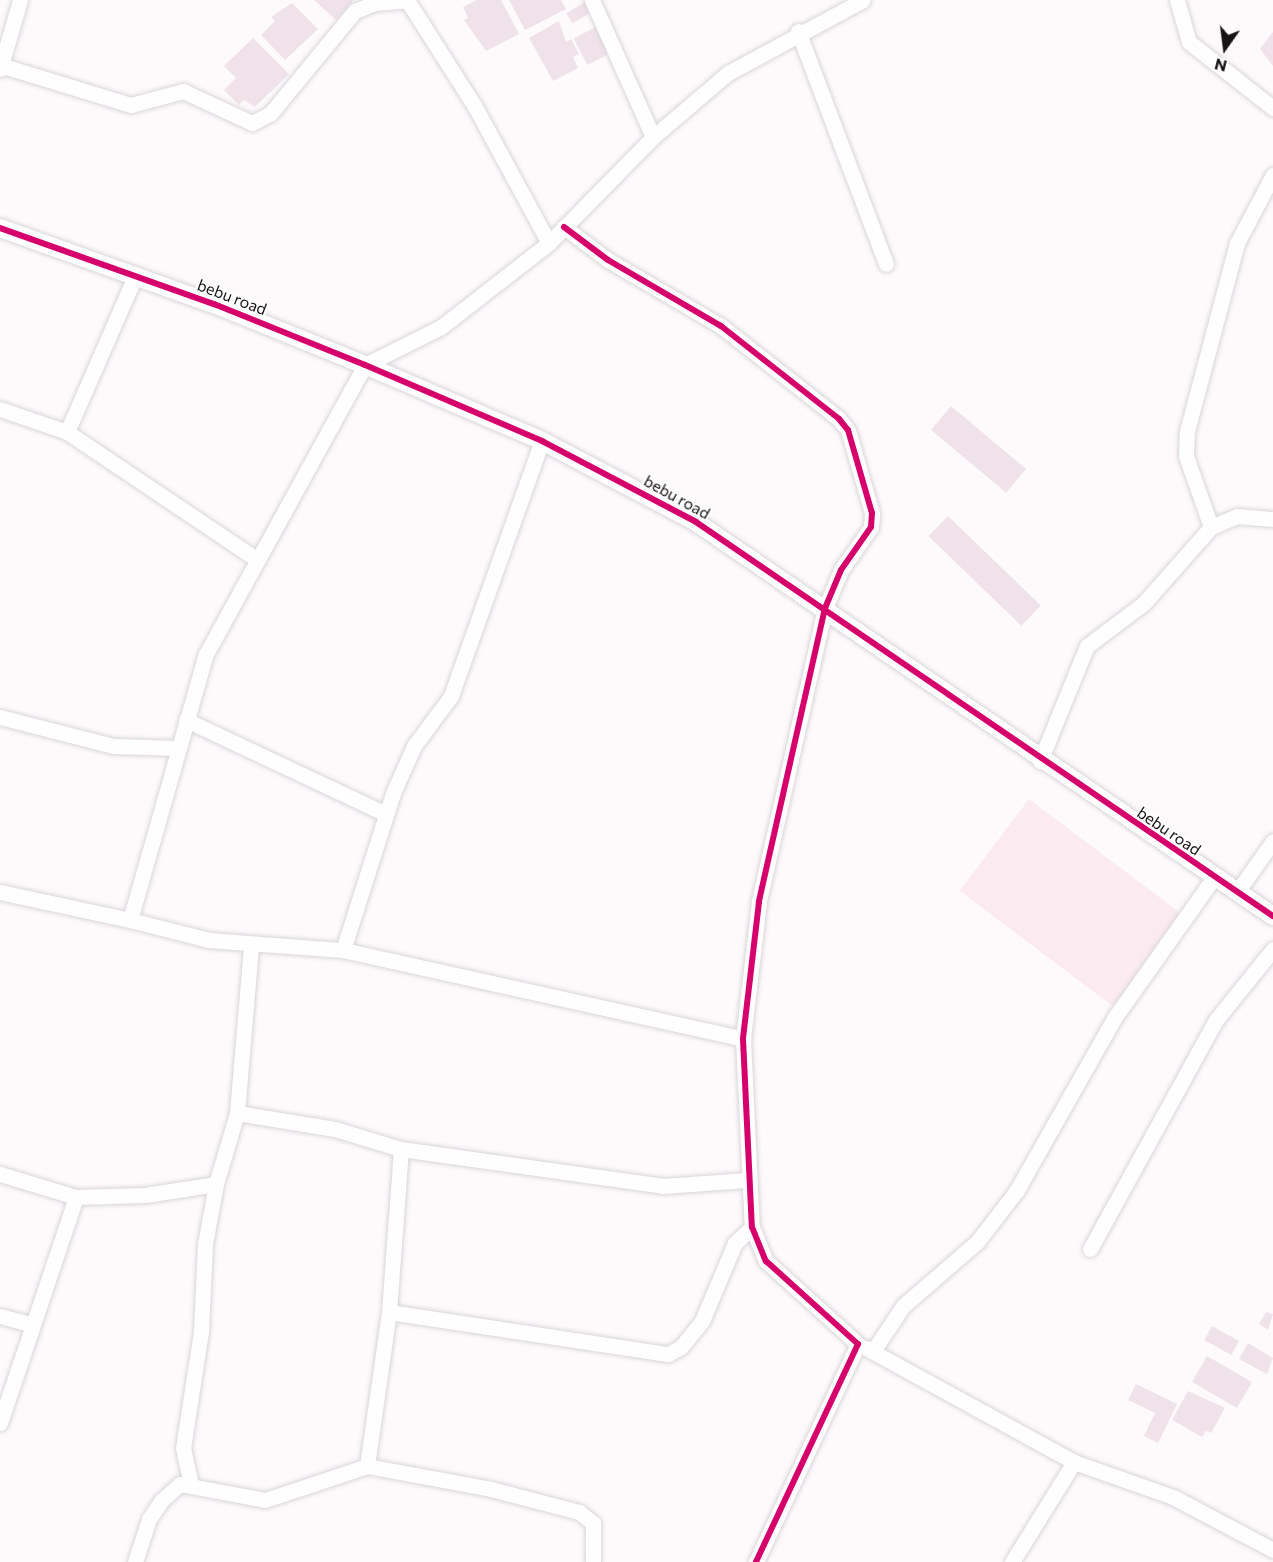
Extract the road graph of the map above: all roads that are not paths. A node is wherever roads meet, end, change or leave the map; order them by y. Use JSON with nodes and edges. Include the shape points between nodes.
{"nodes":[{"id":1,"x":20,"y":0,"type":"edge"},
{"id":2,"x":407,"y":0,"type":"edge"},
{"id":3,"x":592,"y":0,"type":"edge"},
{"id":4,"x":863,"y":0,"type":"edge"},
{"id":5,"x":1177,"y":0,"type":"edge"},
{"id":6,"x":798,"y":31,"type":"junction"},
{"id":7,"x":0,"y":66,"type":"edge"},
{"id":8,"x":1273,"y":108,"type":"edge"},
{"id":9,"x":653,"y":137,"type":"junction"},
{"id":10,"x":1273,"y":176,"type":"edge"},
{"id":11,"x":564,"y":227,"type":"junction"},
{"id":12,"x":0,"y":228,"type":"edge"},
{"id":13,"x":549,"y":243,"type":"junction"},
{"id":14,"x":886,"y":264,"type":"dead end"},
{"id":15,"x":135,"y":276,"type":"junction"},
{"id":16,"x":365,"y":365,"type":"junction"},
{"id":17,"x":0,"y":410,"type":"edge"},
{"id":18,"x":67,"y":432,"type":"junction"},
{"id":19,"x":542,"y":441,"type":"junction"},
{"id":20,"x":1273,"y":519,"type":"edge"},
{"id":21,"x":1211,"y":527,"type":"junction"},
{"id":22,"x":256,"y":559,"type":"junction"},
{"id":23,"x":825,"y":608,"type":"junction"},
{"id":24,"x":0,"y":717,"type":"edge"},
{"id":25,"x":186,"y":720,"type":"junction"},
{"id":26,"x":178,"y":748,"type":"junction"},
{"id":27,"x":1040,"y":760,"type":"junction"},
{"id":28,"x":386,"y":814,"type":"junction"},
{"id":29,"x":1273,"y":841,"type":"edge"},
{"id":30,"x":1214,"y":877,"type":"junction"},
{"id":31,"x":0,"y":892,"type":"edge"},
{"id":32,"x":1237,"y":892,"type":"junction"},
{"id":33,"x":1273,"y":916,"type":"edge"},
{"id":34,"x":130,"y":920,"type":"junction"},
{"id":35,"x":251,"y":945,"type":"junction"},
{"id":36,"x":1273,"y":949,"type":"edge"},
{"id":37,"x":343,"y":950,"type":"junction"},
{"id":38,"x":743,"y":1039,"type":"junction"},
{"id":39,"x":237,"y":1113,"type":"junction"},
{"id":40,"x":401,"y":1149,"type":"junction"},
{"id":41,"x":0,"y":1174,"type":"edge"},
{"id":42,"x":747,"y":1180,"type":"junction"},
{"id":43,"x":216,"y":1184,"type":"junction"},
{"id":44,"x":76,"y":1197,"type":"junction"},
{"id":45,"x":752,"y":1227,"type":"junction"},
{"id":46,"x":1090,"y":1249,"type":"dead end"},
{"id":47,"x":389,"y":1312,"type":"junction"},
{"id":48,"x":0,"y":1316,"type":"edge"},
{"id":49,"x":33,"y":1325,"type":"junction"},
{"id":50,"x":858,"y":1344,"type":"junction"},
{"id":51,"x":873,"y":1351,"type":"junction"},
{"id":52,"x":0,"y":1423,"type":"edge"},
{"id":53,"x":1074,"y":1462,"type":"junction"},
{"id":54,"x":367,"y":1466,"type":"junction"},
{"id":55,"x":190,"y":1485,"type":"junction"},
{"id":56,"x":1273,"y":1550,"type":"edge"},
{"id":57,"x":135,"y":1562,"type":"edge"},
{"id":58,"x":593,"y":1562,"type":"edge"},
{"id":59,"x":756,"y":1562,"type":"edge"},
{"id":60,"x":1012,"y":1562,"type":"edge"}],
"edges":[{"from":1,"to":7,"type":"street"},
{"from":2,"to":7,"type":"street","via":[[375,3],[355,11],[261,122],[239,120],[183,92],[131,105]]},
{"from":2,"to":13,"type":"street","via":[[474,105]]},
{"from":3,"to":9,"type":"street"},
{"from":4,"to":6,"type":"street"},
{"from":5,"to":8,"type":"street","via":[[1189,42]]},
{"from":6,"to":9,"type":"street","via":[[728,73]]},
{"from":6,"to":14,"type":"street"},
{"from":9,"to":11,"type":"street"},
{"from":10,"to":21,"type":"street","via":[[1237,243],[1187,431],[1186,456]]},
{"from":11,"to":13,"type":"street"},
{"from":11,"to":23,"type":"street","via":[[608,260],[721,326],[779,369],[848,430],[872,513],[871,527],[841,570]]},
{"from":12,"to":15,"type":"street","name":"bebu road"},
{"from":13,"to":16,"type":"street","via":[[441,327]]},
{"from":15,"to":16,"type":"street","name":"bebu road"},
{"from":15,"to":18,"type":"street"},
{"from":16,"to":19,"type":"street","name":"bebu road"},
{"from":16,"to":22,"type":"street"},
{"from":17,"to":18,"type":"street"},
{"from":18,"to":22,"type":"street"},
{"from":19,"to":23,"type":"street","name":"bebu road","via":[[696,522]]},
{"from":19,"to":28,"type":"street","via":[[451,696],[414,746]]},
{"from":20,"to":21,"type":"street","via":[[1237,516]]},
{"from":21,"to":27,"type":"street","via":[[1144,603],[1087,646]]},
{"from":22,"to":25,"type":"street","via":[[206,654]]},
{"from":23,"to":27,"type":"street","name":"bebu road"},
{"from":23,"to":38,"type":"street","via":[[759,902]]},
{"from":24,"to":26,"type":"street","via":[[114,746]]},
{"from":25,"to":26,"type":"street"},
{"from":25,"to":28,"type":"street"},
{"from":26,"to":34,"type":"street"},
{"from":27,"to":30,"type":"street","name":"bebu road"},
{"from":28,"to":37,"type":"street"},
{"from":29,"to":32,"type":"street"},
{"from":30,"to":32,"type":"street","name":"bebu road"},
{"from":30,"to":51,"type":"street","via":[[1115,1017],[1017,1190],[976,1242],[903,1306]]},
{"from":31,"to":34,"type":"street"},
{"from":32,"to":33,"type":"street","name":"bebu road"},
{"from":34,"to":35,"type":"street"},
{"from":35,"to":37,"type":"street"},
{"from":35,"to":39,"type":"street"},
{"from":36,"to":46,"type":"street","via":[[1216,1020]]},
{"from":37,"to":38,"type":"street"},
{"from":38,"to":42,"type":"street"},
{"from":39,"to":40,"type":"street","via":[[334,1129]]},
{"from":39,"to":43,"type":"street"},
{"from":40,"to":42,"type":"street","via":[[663,1186]]},
{"from":40,"to":47,"type":"street"},
{"from":41,"to":44,"type":"street"},
{"from":42,"to":45,"type":"street"},
{"from":43,"to":44,"type":"street","via":[[145,1196]]},
{"from":43,"to":55,"type":"street","via":[[205,1244],[201,1332],[183,1448]]},
{"from":44,"to":49,"type":"street"},
{"from":45,"to":47,"type":"street","via":[[735,1243],[702,1321],[681,1347],[668,1353]]},
{"from":45,"to":50,"type":"street","via":[[766,1261]]},
{"from":47,"to":54,"type":"street"},
{"from":48,"to":49,"type":"street"},
{"from":49,"to":52,"type":"street"},
{"from":50,"to":51,"type":"street"},
{"from":50,"to":59,"type":"street"},
{"from":51,"to":53,"type":"street"},
{"from":53,"to":56,"type":"street","via":[[1173,1497]]},
{"from":53,"to":60,"type":"street"},
{"from":54,"to":55,"type":"street","via":[[265,1500]]},
{"from":54,"to":58,"type":"street","via":[[491,1489],[579,1512],[593,1523]]},
{"from":55,"to":57,"type":"street","via":[[180,1484],[161,1501]]}]}
